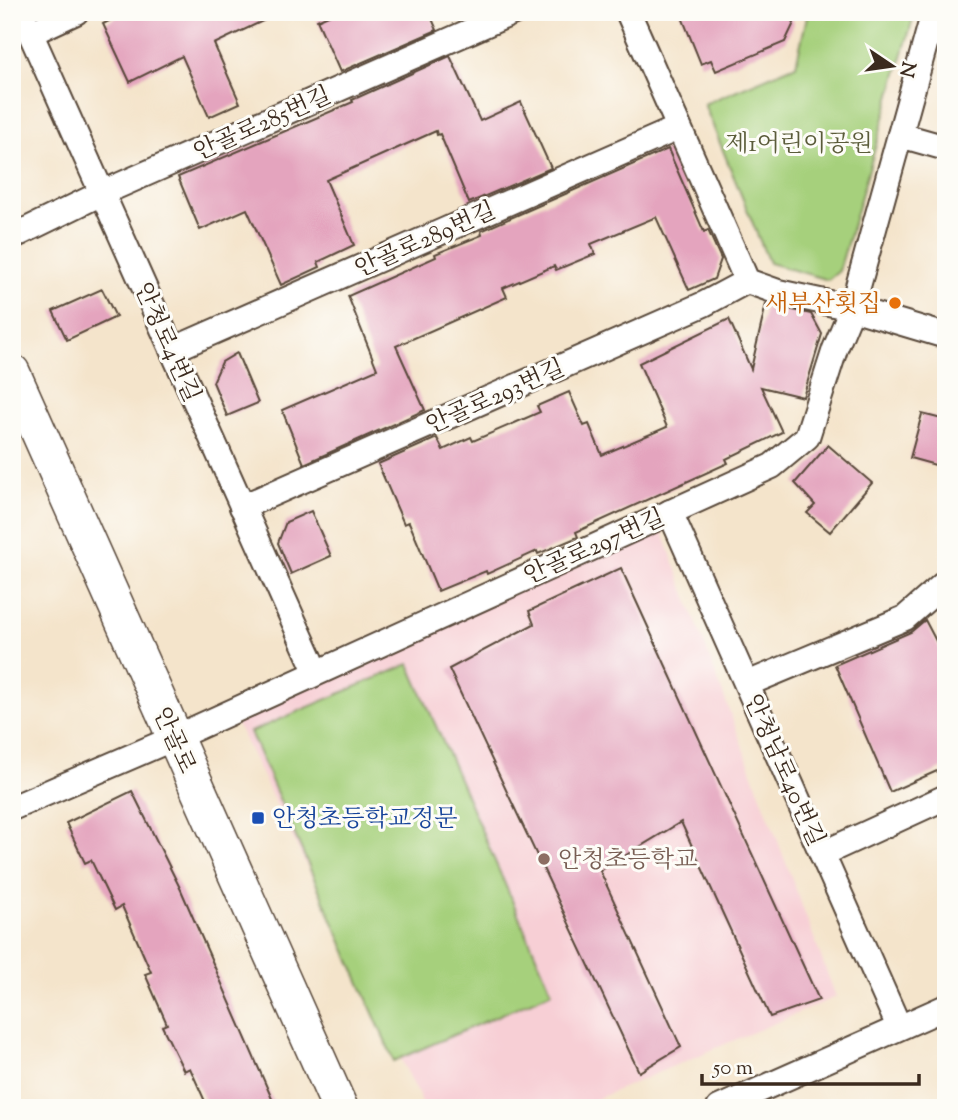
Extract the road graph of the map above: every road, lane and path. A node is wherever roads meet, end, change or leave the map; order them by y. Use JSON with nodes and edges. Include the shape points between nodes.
{"nodes":[{"id":1,"x":76,"y":12,"type":"edge"},
{"id":2,"x":514,"y":12,"type":"edge"},
{"id":3,"x":628,"y":12,"type":"edge"},
{"id":4,"x":934,"y":12,"type":"edge"},
{"id":5,"x":26,"y":23,"type":"edge"},
{"id":6,"x":678,"y":128,"type":"junction"},
{"id":7,"x":900,"y":135,"type":"junction"},
{"id":8,"x":946,"y":148,"type":"edge"},
{"id":9,"x":102,"y":193,"type":"junction"},
{"id":10,"x":12,"y":237,"type":"edge"},
{"id":11,"x":747,"y":281,"type":"junction"},
{"id":12,"x":852,"y":308,"type":"junction"},
{"id":13,"x":946,"y":336,"type":"edge"},
{"id":14,"x":172,"y":350,"type":"junction"},
{"id":15,"x":12,"y":372,"type":"edge"},
{"id":16,"x":242,"y":507,"type":"junction"},
{"id":17,"x":670,"y":512,"type":"junction"},
{"id":18,"x":946,"y":582,"type":"edge"},
{"id":19,"x":316,"y":671,"type":"junction"},
{"id":20,"x":747,"y":684,"type":"junction"},
{"id":21,"x":174,"y":737,"type":"junction"},
{"id":22,"x":946,"y":797,"type":"edge"},
{"id":23,"x":12,"y":808,"type":"edge"},
{"id":24,"x":822,"y":854,"type":"junction"},
{"id":25,"x":946,"y":1007,"type":"edge"},
{"id":26,"x":899,"y":1027,"type":"junction"},
{"id":27,"x":340,"y":1108,"type":"edge"},
{"id":28,"x":719,"y":1108,"type":"edge"}],
"edges":[{"from":1,"to":5,"type":"street"},
{"from":2,"to":9,"type":"street","name":"안골로285번길"},
{"from":3,"to":6,"type":"street"},
{"from":4,"to":7,"type":"street","name":"안골로297번길"},
{"from":5,"to":9,"type":"street","name":"안청로4번길"},
{"from":6,"to":11,"type":"street"},
{"from":6,"to":14,"type":"street","name":"안골로289번길"},
{"from":7,"to":8,"type":"street"},
{"from":7,"to":12,"type":"street","name":"안골로297번길"},
{"from":9,"to":10,"type":"street","name":"안골로285번길"},
{"from":9,"to":14,"type":"street","name":"안청로4번길"},
{"from":11,"to":12,"type":"street"},
{"from":11,"to":16,"type":"street","name":"안골로293번길"},
{"from":12,"to":13,"type":"street"},
{"from":12,"to":17,"type":"street","name":"안골로297번길","via":[[807,437],[772,466]]},
{"from":14,"to":16,"type":"street","name":"안청로4번길"},
{"from":15,"to":21,"type":"main road","name":"안골로"},
{"from":16,"to":19,"type":"street","name":"안청로4번길"},
{"from":17,"to":19,"type":"street","name":"안골로297번길"},
{"from":17,"to":20,"type":"street","name":"안청남로40번길"},
{"from":18,"to":20,"type":"street","via":[[905,618]]},
{"from":19,"to":21,"type":"street","name":"안골로297번길"},
{"from":20,"to":24,"type":"street","name":"안청남로40번길"},
{"from":21,"to":23,"type":"street","name":"안골로297번길"},
{"from":21,"to":27,"type":"main road","name":"안골로"},
{"from":22,"to":24,"type":"street"},
{"from":24,"to":26,"type":"street","name":"안청남로40번길"},
{"from":25,"to":26,"type":"street"},
{"from":26,"to":28,"type":"street"}]}
